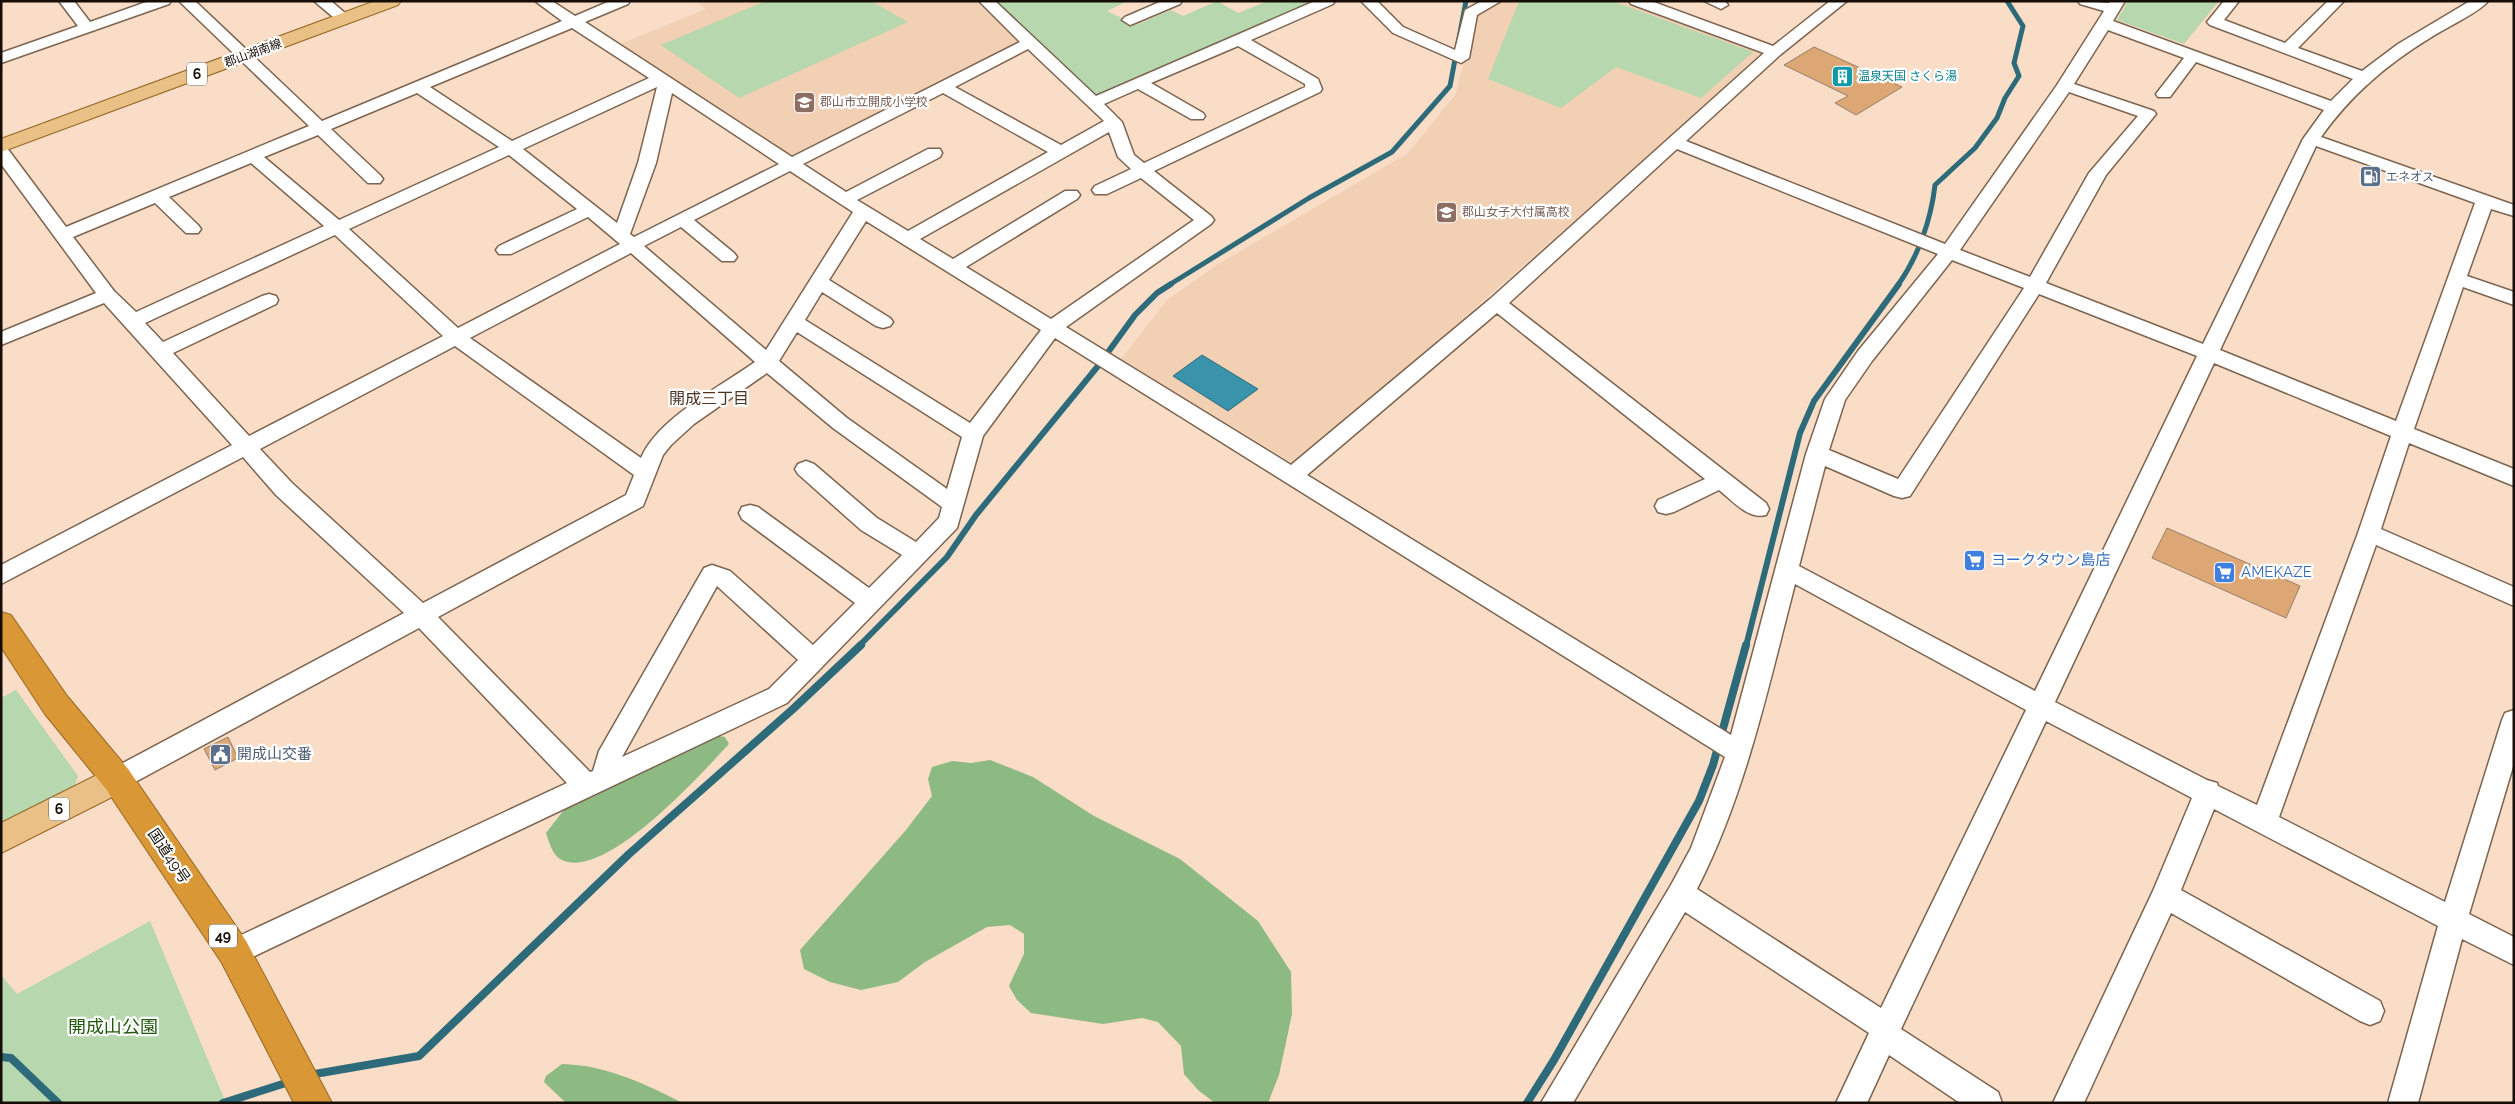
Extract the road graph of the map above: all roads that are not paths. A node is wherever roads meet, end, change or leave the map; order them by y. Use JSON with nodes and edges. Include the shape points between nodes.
{"nodes":[{"id":1,"x":66,"y":1,"type":"edge"},
{"id":2,"x":164,"y":1,"type":"edge"},
{"id":3,"x":186,"y":1,"type":"edge"},
{"id":4,"x":321,"y":1,"type":"edge"},
{"id":5,"x":392,"y":1,"type":"edge"},
{"id":6,"x":542,"y":1,"type":"edge"},
{"id":7,"x":623,"y":1,"type":"edge"},
{"id":8,"x":986,"y":1,"type":"edge"},
{"id":9,"x":1175,"y":1,"type":"edge"},
{"id":10,"x":1328,"y":1,"type":"edge"},
{"id":11,"x":1368,"y":1,"type":"edge"},
{"id":12,"x":1494,"y":1,"type":"edge"},
{"id":13,"x":1636,"y":1,"type":"edge"},
{"id":14,"x":1675,"y":1,"type":"edge"},
{"id":15,"x":1840,"y":1,"type":"edge"},
{"id":16,"x":2085,"y":1,"type":"edge"},
{"id":17,"x":2232,"y":1,"type":"edge"},
{"id":18,"x":2337,"y":1,"type":"edge"},
{"id":19,"x":2481,"y":1,"type":"edge"},
{"id":20,"x":1662,"y":11,"type":"junction"},
{"id":21,"x":2111,"y":11,"type":"edge"},
{"id":22,"x":344,"y":19,"type":"junction"},
{"id":23,"x":1130,"y":20,"type":"dead end"},
{"id":24,"x":574,"y":21,"type":"junction"},
{"id":25,"x":87,"y":28,"type":"junction"},
{"id":26,"x":1240,"y":40,"type":"junction"},
{"id":27,"x":1030,"y":42,"type":"junction"},
{"id":28,"x":2288,"y":49,"type":"junction"},
{"id":29,"x":1775,"y":52,"type":"junction"},
{"id":30,"x":2193,"y":56,"type":"junction"},
{"id":31,"x":244,"y":57,"type":"junction"},
{"id":32,"x":1,"y":58,"type":"edge"},
{"id":33,"x":2365,"y":78,"type":"junction"},
{"id":34,"x":663,"y":80,"type":"junction"},
{"id":35,"x":1139,"y":83,"type":"junction"},
{"id":36,"x":942,"y":86,"type":"junction"},
{"id":37,"x":2065,"y":86,"type":"junction"},
{"id":38,"x":419,"y":87,"type":"junction"},
{"id":39,"x":2164,"y":94,"type":"dead end"},
{"id":40,"x":1093,"y":103,"type":"junction"},
{"id":41,"x":2334,"y":108,"type":"junction"},
{"id":42,"x":1197,"y":116,"type":"dead end"},
{"id":43,"x":1114,"y":122,"type":"junction"},
{"id":44,"x":320,"y":128,"type":"junction"},
{"id":45,"x":2311,"y":139,"type":"junction"},
{"id":46,"x":1674,"y":142,"type":"junction"},
{"id":47,"x":1,"y":146,"type":"edge"},
{"id":48,"x":510,"y":146,"type":"junction"},
{"id":49,"x":1,"y":152,"type":"edge"},
{"id":50,"x":1061,"y":152,"type":"junction"},
{"id":51,"x":934,"y":154,"type":"dead end"},
{"id":52,"x":253,"y":156,"type":"junction"},
{"id":53,"x":791,"y":165,"type":"junction"},
{"id":54,"x":1143,"y":171,"type":"junction"},
{"id":55,"x":374,"y":179,"type":"dead end"},
{"id":56,"x":1101,"y":190,"type":"dead end"},
{"id":57,"x":158,"y":196,"type":"junction"},
{"id":58,"x":1071,"y":196,"type":"dead end"},
{"id":59,"x":845,"y":199,"type":"junction"},
{"id":60,"x":2485,"y":200,"type":"junction"},
{"id":61,"x":589,"y":210,"type":"junction"},
{"id":62,"x":863,"y":211,"type":"junction"},
{"id":63,"x":2514,"y":211,"type":"edge"},
{"id":64,"x":683,"y":220,"type":"junction"},
{"id":65,"x":336,"y":227,"type":"junction"},
{"id":66,"x":192,"y":229,"type":"dead end"},
{"id":67,"x":62,"y":235,"type":"junction"},
{"id":68,"x":908,"y":238,"type":"junction"},
{"id":69,"x":626,"y":240,"type":"junction"},
{"id":70,"x":505,"y":250,"type":"dead end"},
{"id":71,"x":1948,"y":252,"type":"junction"},
{"id":72,"x":728,"y":257,"type":"dead end"},
{"id":73,"x":954,"y":266,"type":"junction"},
{"id":74,"x":2458,"y":280,"type":"junction"},
{"id":75,"x":819,"y":282,"type":"junction"},
{"id":76,"x":2035,"y":286,"type":"junction"},
{"id":77,"x":107,"y":295,"type":"junction"},
{"id":78,"x":2514,"y":299,"type":"edge"},
{"id":79,"x":269,"y":300,"type":"dead end"},
{"id":80,"x":1497,"y":303,"type":"junction"},
{"id":81,"x":792,"y":320,"type":"junction"},
{"id":82,"x":133,"y":321,"type":"junction"},
{"id":83,"x":883,"y":322,"type":"dead end"},
{"id":84,"x":1053,"y":327,"type":"junction"},
{"id":85,"x":456,"y":337,"type":"junction"},
{"id":86,"x":1,"y":339,"type":"edge"},
{"id":87,"x":160,"y":351,"type":"junction"},
{"id":88,"x":2209,"y":353,"type":"junction"},
{"id":89,"x":768,"y":363,"type":"junction"},
{"id":90,"x":2402,"y":433,"type":"junction"},
{"id":91,"x":973,"y":434,"type":"junction"},
{"id":92,"x":248,"y":448,"type":"junction"},
{"id":93,"x":1818,"y":454,"type":"junction"},
{"id":94,"x":806,"y":469,"type":"dead end"},
{"id":95,"x":646,"y":472,"type":"junction"},
{"id":96,"x":1292,"y":476,"type":"junction"},
{"id":97,"x":2514,"y":478,"type":"edge"},
{"id":98,"x":1721,"y":480,"type":"junction"},
{"id":99,"x":953,"y":504,"type":"junction"},
{"id":100,"x":1666,"y":506,"type":"dead end"},
{"id":101,"x":1758,"y":509,"type":"dead end"},
{"id":102,"x":750,"y":513,"type":"dead end"},
{"id":103,"x":2369,"y":533,"type":"junction"},
{"id":104,"x":918,"y":554,"type":"junction"},
{"id":105,"x":1788,"y":570,"type":"junction"},
{"id":106,"x":1,"y":575,"type":"edge"},
{"id":107,"x":2514,"y":597,"type":"edge"},
{"id":108,"x":871,"y":602,"type":"junction"},
{"id":109,"x":422,"y":616,"type":"junction"},
{"id":110,"x":1,"y":623,"type":"edge"},
{"id":111,"x":814,"y":660,"type":"junction"},
{"id":112,"x":2042,"y":706,"type":"junction"},
{"id":113,"x":2514,"y":720,"type":"edge"},
{"id":114,"x":1739,"y":752,"type":"junction"},
{"id":115,"x":117,"y":779,"type":"junction"},
{"id":116,"x":595,"y":781,"type":"junction"},
{"id":117,"x":2208,"y":791,"type":"junction"},
{"id":118,"x":2264,"y":821,"type":"junction"},
{"id":119,"x":1,"y":839,"type":"edge"},
{"id":120,"x":1681,"y":894,"type":"junction"},
{"id":121,"x":2165,"y":895,"type":"junction"},
{"id":122,"x":2453,"y":921,"type":"junction"},
{"id":123,"x":234,"y":952,"type":"junction"},
{"id":124,"x":2514,"y":952,"type":"edge"},
{"id":125,"x":2370,"y":1011,"type":"dead end"},
{"id":126,"x":1884,"y":1031,"type":"junction"},
{"id":127,"x":314,"y":1103,"type":"edge"},
{"id":128,"x":1556,"y":1103,"type":"edge"},
{"id":129,"x":1851,"y":1103,"type":"edge"},
{"id":130,"x":1987,"y":1103,"type":"edge"},
{"id":131,"x":2068,"y":1103,"type":"edge"},
{"id":132,"x":2403,"y":1103,"type":"edge"}],
"edges":[{"from":1,"to":25,"type":"street"},
{"from":2,"to":25,"type":"street"},
{"from":3,"to":31,"type":"street"},
{"from":4,"to":22,"type":"street"},
{"from":5,"to":22,"type":"main road","name":"郡山湖南線","number":"6"},
{"from":6,"to":24,"type":"street"},
{"from":7,"to":24,"type":"street"},
{"from":8,"to":27,"type":"street"},
{"from":9,"to":23,"type":"street"},
{"from":10,"to":26,"type":"street"},
{"from":11,"to":12,"type":"street","via":[[1398,30],[1460,58],[1470,13]]},
{"from":13,"to":20,"type":"street"},
{"from":14,"to":20,"type":"street"},
{"from":15,"to":29,"type":"street"},
{"from":16,"to":21,"type":"street"},
{"from":17,"to":28,"type":"street","via":[[2215,22]]},
{"from":18,"to":28,"type":"street"},
{"from":19,"to":33,"type":"street","via":[[2415,41]]},
{"from":20,"to":29,"type":"street"},
{"from":21,"to":30,"type":"street"},
{"from":21,"to":37,"type":"street"},
{"from":22,"to":31,"type":"main road","name":"郡山湖南線","number":"6"},
{"from":24,"to":34,"type":"street"},
{"from":24,"to":38,"type":"street"},
{"from":25,"to":32,"type":"street"},
{"from":26,"to":35,"type":"street"},
{"from":26,"to":54,"type":"street","via":[[1312,82],[1314,89]]},
{"from":27,"to":36,"type":"street"},
{"from":27,"to":40,"type":"street"},
{"from":28,"to":33,"type":"street"},
{"from":29,"to":46,"type":"street"},
{"from":30,"to":39,"type":"street"},
{"from":30,"to":41,"type":"street"},
{"from":31,"to":44,"type":"street"},
{"from":31,"to":47,"type":"main road","name":"郡山湖南線","number":"6"},
{"from":33,"to":41,"type":"street"},
{"from":34,"to":48,"type":"street"},
{"from":34,"to":53,"type":"street"},
{"from":34,"to":69,"type":"street","via":[[647,163]]},
{"from":35,"to":40,"type":"street"},
{"from":35,"to":42,"type":"street","via":[[1164,105]]},
{"from":36,"to":50,"type":"street"},
{"from":36,"to":53,"type":"street"},
{"from":37,"to":71,"type":"street"},
{"from":37,"to":76,"type":"street","via":[[2148,114],[2098,173]]},
{"from":38,"to":44,"type":"street"},
{"from":38,"to":48,"type":"street"},
{"from":40,"to":43,"type":"street"},
{"from":41,"to":45,"type":"street"},
{"from":43,"to":50,"type":"street"},
{"from":43,"to":54,"type":"street","via":[[1126,157]]},
{"from":44,"to":52,"type":"street"},
{"from":44,"to":55,"type":"street"},
{"from":45,"to":60,"type":"street"},
{"from":45,"to":88,"type":"street"},
{"from":46,"to":71,"type":"street"},
{"from":46,"to":80,"type":"street"},
{"from":48,"to":61,"type":"street"},
{"from":48,"to":65,"type":"street"},
{"from":49,"to":67,"type":"street"},
{"from":50,"to":68,"type":"street"},
{"from":51,"to":59,"type":"street"},
{"from":52,"to":57,"type":"street"},
{"from":52,"to":65,"type":"street"},
{"from":53,"to":59,"type":"street"},
{"from":53,"to":64,"type":"street"},
{"from":54,"to":56,"type":"street"},
{"from":54,"to":84,"type":"street","via":[[1205,220]]},
{"from":57,"to":66,"type":"street"},
{"from":57,"to":67,"type":"street"},
{"from":58,"to":73,"type":"street"},
{"from":59,"to":62,"type":"street"},
{"from":60,"to":63,"type":"street"},
{"from":60,"to":74,"type":"street"},
{"from":61,"to":69,"type":"street"},
{"from":61,"to":70,"type":"street"},
{"from":62,"to":68,"type":"street"},
{"from":62,"to":75,"type":"street"},
{"from":64,"to":69,"type":"street"},
{"from":64,"to":72,"type":"street"},
{"from":65,"to":82,"type":"street"},
{"from":65,"to":85,"type":"street"},
{"from":67,"to":77,"type":"street"},
{"from":68,"to":73,"type":"street"},
{"from":69,"to":85,"type":"street"},
{"from":69,"to":89,"type":"street"},
{"from":71,"to":76,"type":"street"},
{"from":71,"to":93,"type":"street","via":[[1835,399]]},
{"from":73,"to":84,"type":"street"},
{"from":74,"to":78,"type":"street"},
{"from":74,"to":90,"type":"street"},
{"from":75,"to":81,"type":"street"},
{"from":75,"to":83,"type":"street"},
{"from":76,"to":88,"type":"street"},
{"from":76,"to":93,"type":"street","via":[[1902,490]]},
{"from":77,"to":82,"type":"street"},
{"from":77,"to":86,"type":"street"},
{"from":79,"to":87,"type":"street"},
{"from":80,"to":96,"type":"street"},
{"from":80,"to":98,"type":"street"},
{"from":81,"to":89,"type":"street"},
{"from":81,"to":91,"type":"street"},
{"from":82,"to":87,"type":"street"},
{"from":84,"to":91,"type":"street"},
{"from":84,"to":96,"type":"street"},
{"from":85,"to":92,"type":"street"},
{"from":85,"to":95,"type":"street"},
{"from":87,"to":92,"type":"street"},
{"from":88,"to":90,"type":"street"},
{"from":88,"to":112,"type":"street"},
{"from":89,"to":95,"type":"street","via":[[687,420],[654,452]]},
{"from":89,"to":99,"type":"street","via":[[840,423]]},
{"from":90,"to":97,"type":"street"},
{"from":90,"to":103,"type":"street"},
{"from":91,"to":99,"type":"street"},
{"from":92,"to":106,"type":"street"},
{"from":92,"to":109,"type":"street","via":[[284,489]]},
{"from":93,"to":105,"type":"street"},
{"from":94,"to":104,"type":"street","via":[[869,524]]},
{"from":95,"to":109,"type":"street","via":[[635,500]]},
{"from":96,"to":114,"type":"street"},
{"from":98,"to":100,"type":"street"},
{"from":98,"to":101,"type":"street"},
{"from":99,"to":104,"type":"street","via":[[950,522]]},
{"from":102,"to":108,"type":"street"},
{"from":103,"to":107,"type":"street"},
{"from":103,"to":118,"type":"street"},
{"from":104,"to":108,"type":"street"},
{"from":105,"to":112,"type":"street"},
{"from":105,"to":114,"type":"street"},
{"from":108,"to":111,"type":"street"},
{"from":109,"to":115,"type":"street"},
{"from":109,"to":116,"type":"street"},
{"from":110,"to":115,"type":"highway","name":"国道49号","number":"49","via":[[56,705]]},
{"from":111,"to":116,"type":"street","via":[[778,696]]},
{"from":111,"to":116,"type":"street","via":[[722,577],[712,574]]},
{"from":112,"to":117,"type":"street"},
{"from":112,"to":126,"type":"street"},
{"from":113,"to":122,"type":"street"},
{"from":114,"to":120,"type":"street","via":[[1703,851]]},
{"from":115,"to":119,"type":"main road","number":"6"},
{"from":115,"to":123,"type":"highway","name":"国道49号","number":"49"},
{"from":116,"to":123,"type":"street"},
{"from":117,"to":118,"type":"street"},
{"from":117,"to":121,"type":"street"},
{"from":118,"to":122,"type":"street"},
{"from":120,"to":126,"type":"street"},
{"from":120,"to":128,"type":"street"},
{"from":121,"to":125,"type":"street"},
{"from":121,"to":131,"type":"street"},
{"from":122,"to":124,"type":"street"},
{"from":122,"to":132,"type":"street"},
{"from":123,"to":127,"type":"highway","name":"国道49号","number":"49"},
{"from":126,"to":129,"type":"street"},
{"from":126,"to":130,"type":"street"}]}
